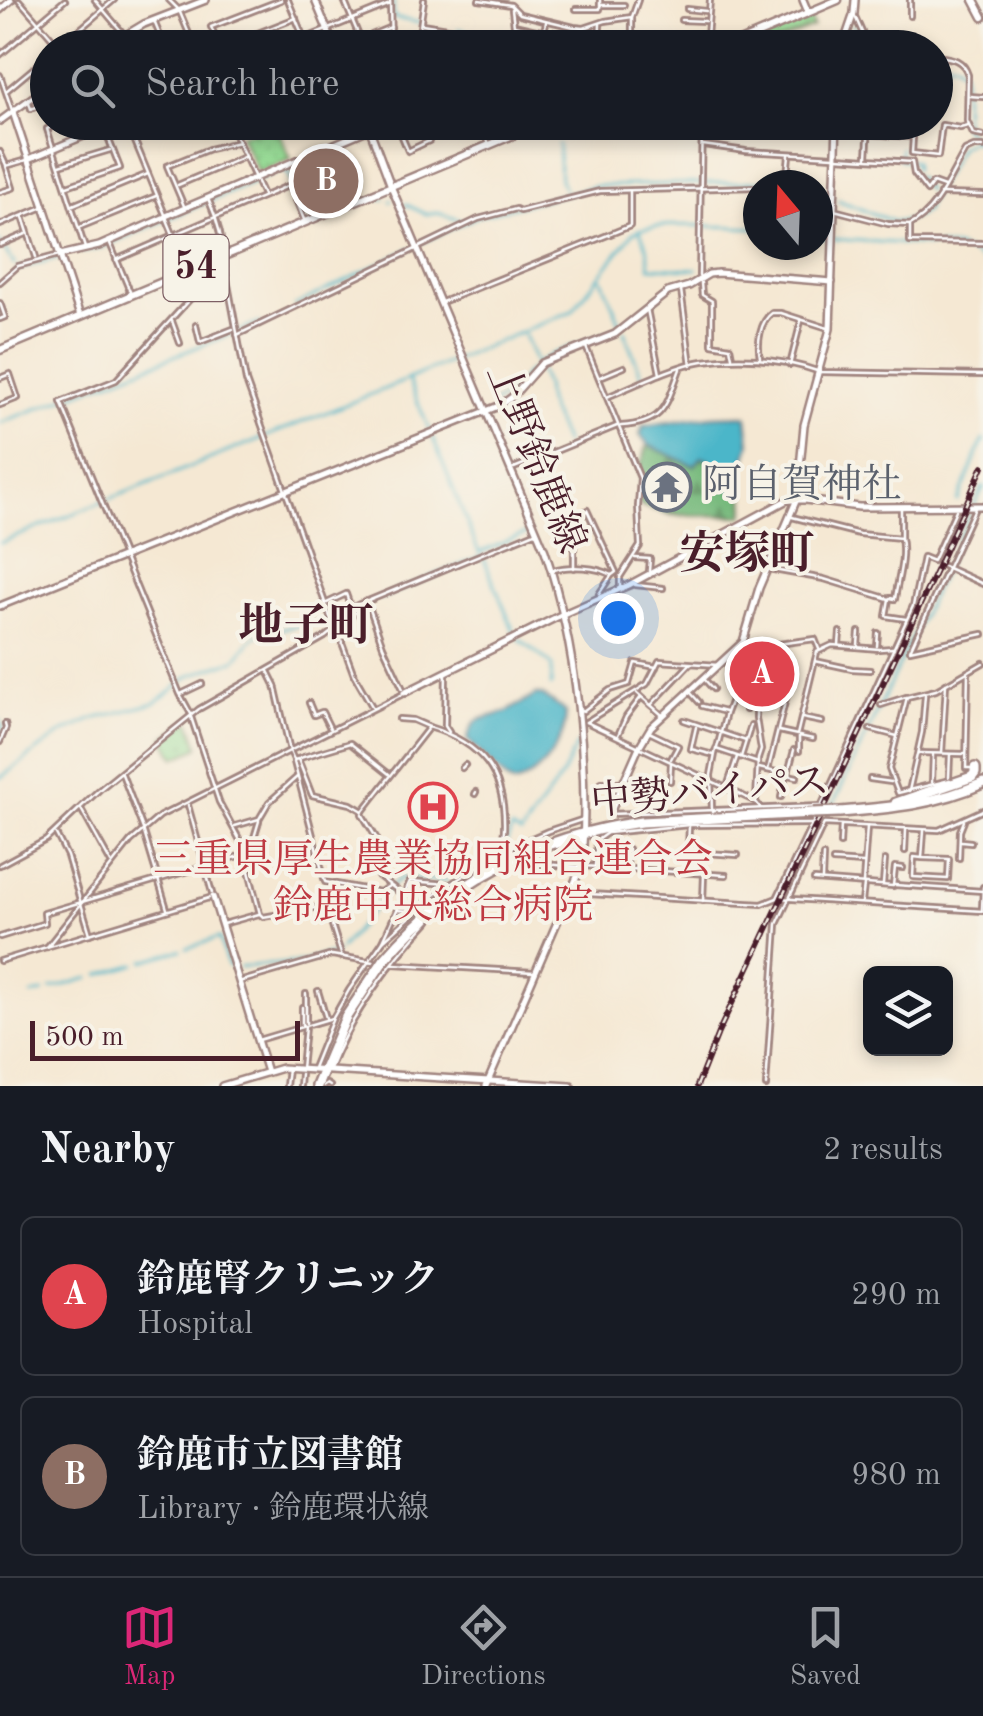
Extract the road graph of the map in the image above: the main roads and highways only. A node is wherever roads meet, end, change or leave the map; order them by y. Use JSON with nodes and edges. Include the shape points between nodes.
{"nodes":[{"id":1,"x":838,"y":0,"type":"edge"},
{"id":2,"x":974,"y":0,"type":"edge"},
{"id":3,"x":983,"y":16,"type":"edge"},
{"id":4,"x":766,"y":30,"type":"edge"},
{"id":5,"x":501,"y":140,"type":"edge"},
{"id":6,"x":0,"y":350,"type":"edge"},
{"id":7,"x":978,"y":767,"type":"edge"},
{"id":8,"x":983,"y":783,"type":"edge"},
{"id":9,"x":884,"y":807,"type":"junction"},
{"id":10,"x":865,"y":810,"type":"junction"},
{"id":11,"x":320,"y":1086,"type":"edge"}],
"edges":[{"from":1,"to":4,"type":"main road"},
{"from":2,"to":3,"type":"main road"},
{"from":5,"to":6,"type":"main road","number":"54"},
{"from":7,"to":9,"type":"highway","via":[[972,777]]},
{"from":8,"to":9,"type":"highway","name":"中勢バイパス"},
{"from":8,"to":10,"type":"highway","name":"中勢バイパス","via":[[913,805]]},
{"from":9,"to":10,"type":"highway","name":"中勢バイパス"},
{"from":10,"to":11,"type":"highway","name":"中勢バイパス","bridge":true,"via":[[612,827],[496,867],[448,898],[380,964],[346,1017]]}]}
